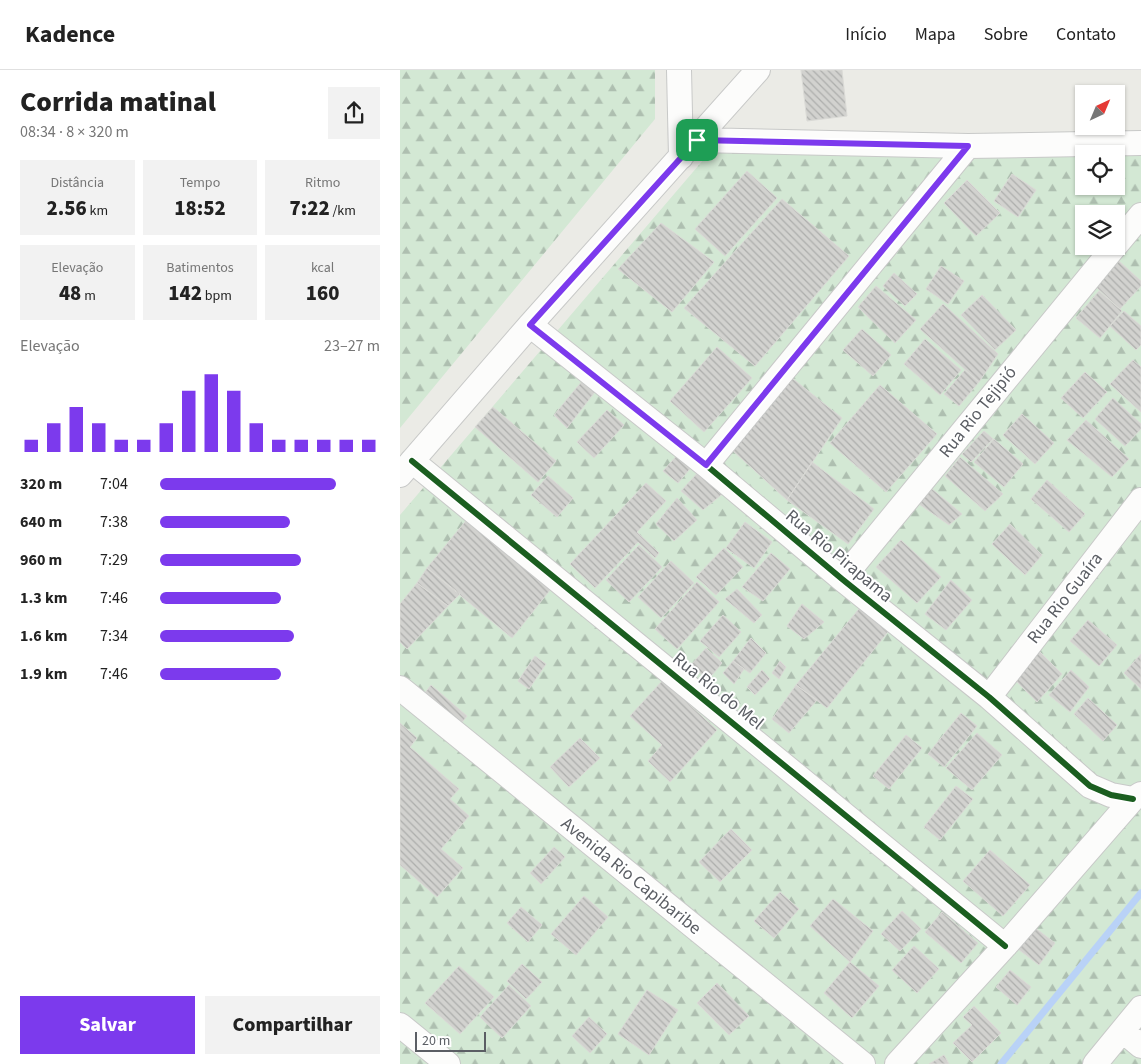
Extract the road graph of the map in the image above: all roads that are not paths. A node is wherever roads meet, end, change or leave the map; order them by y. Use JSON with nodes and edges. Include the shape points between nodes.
{"nodes":[{"id":1,"x":679,"y":70,"type":"edge"},
{"id":2,"x":758,"y":70,"type":"edge"},
{"id":3,"x":697,"y":140,"type":"junction"},
{"id":4,"x":1141,"y":143,"type":"edge"},
{"id":5,"x":968,"y":146,"type":"junction"},
{"id":6,"x":681,"y":157,"type":"junction"},
{"id":7,"x":1141,"y":215,"type":"edge"},
{"id":8,"x":1125,"y":235,"type":"edge"},
{"id":9,"x":1109,"y":255,"type":"edge"},
{"id":10,"x":530,"y":325,"type":"junction"},
{"id":11,"x":706,"y":465,"type":"junction"},
{"id":12,"x":406,"y":468,"type":"edge"},
{"id":13,"x":1141,"y":500,"type":"edge"},
{"id":14,"x":842,"y":578,"type":"junction"},
{"id":15,"x":400,"y":688,"type":"edge"},
{"id":16,"x":989,"y":697,"type":"junction"},
{"id":17,"x":1137,"y":796,"type":"edge"},
{"id":18,"x":1005,"y":946,"type":"junction"},
{"id":19,"x":1141,"y":1008,"type":"edge"},
{"id":20,"x":400,"y":1025,"type":"edge"},
{"id":21,"x":1123,"y":1031,"type":"junction"},
{"id":22,"x":1141,"y":1046,"type":"edge"},
{"id":23,"x":448,"y":1064,"type":"edge"},
{"id":24,"x":863,"y":1064,"type":"edge"},
{"id":25,"x":897,"y":1064,"type":"edge"},
{"id":26,"x":1095,"y":1064,"type":"edge"}],
"edges":[{"from":1,"to":6,"type":"street"},
{"from":2,"to":3,"type":"street"},
{"from":3,"to":5,"type":"street"},
{"from":3,"to":6,"type":"street"},
{"from":4,"to":5,"type":"street"},
{"from":5,"to":11,"type":"street"},
{"from":6,"to":10,"type":"street"},
{"from":7,"to":8,"type":"street","name":"Rua Rio Tejipió"},
{"from":9,"to":14,"type":"street","name":"Rua Rio Tejipió"},
{"from":10,"to":11,"type":"street","name":"Rua Rio Pirapama"},
{"from":10,"to":12,"type":"street"},
{"from":11,"to":14,"type":"street","name":"Rua Rio Pirapama"},
{"from":12,"to":18,"type":"street","name":"Rua Rio do Mel"},
{"from":13,"to":16,"type":"street","name":"Rua Rio Guaíra"},
{"from":14,"to":16,"type":"street","name":"Rua Rio Pirapama"},
{"from":15,"to":24,"type":"street","name":"Avenida Rio Capibaribe"},
{"from":16,"to":17,"type":"street","name":"Rua Rio Pirapama","via":[[1090,786],[1111,795]]},
{"from":17,"to":18,"type":"street"},
{"from":18,"to":25,"type":"street"},
{"from":19,"to":21,"type":"street"},
{"from":20,"to":23,"type":"street"},
{"from":21,"to":22,"type":"street"},
{"from":21,"to":26,"type":"street"}]}
